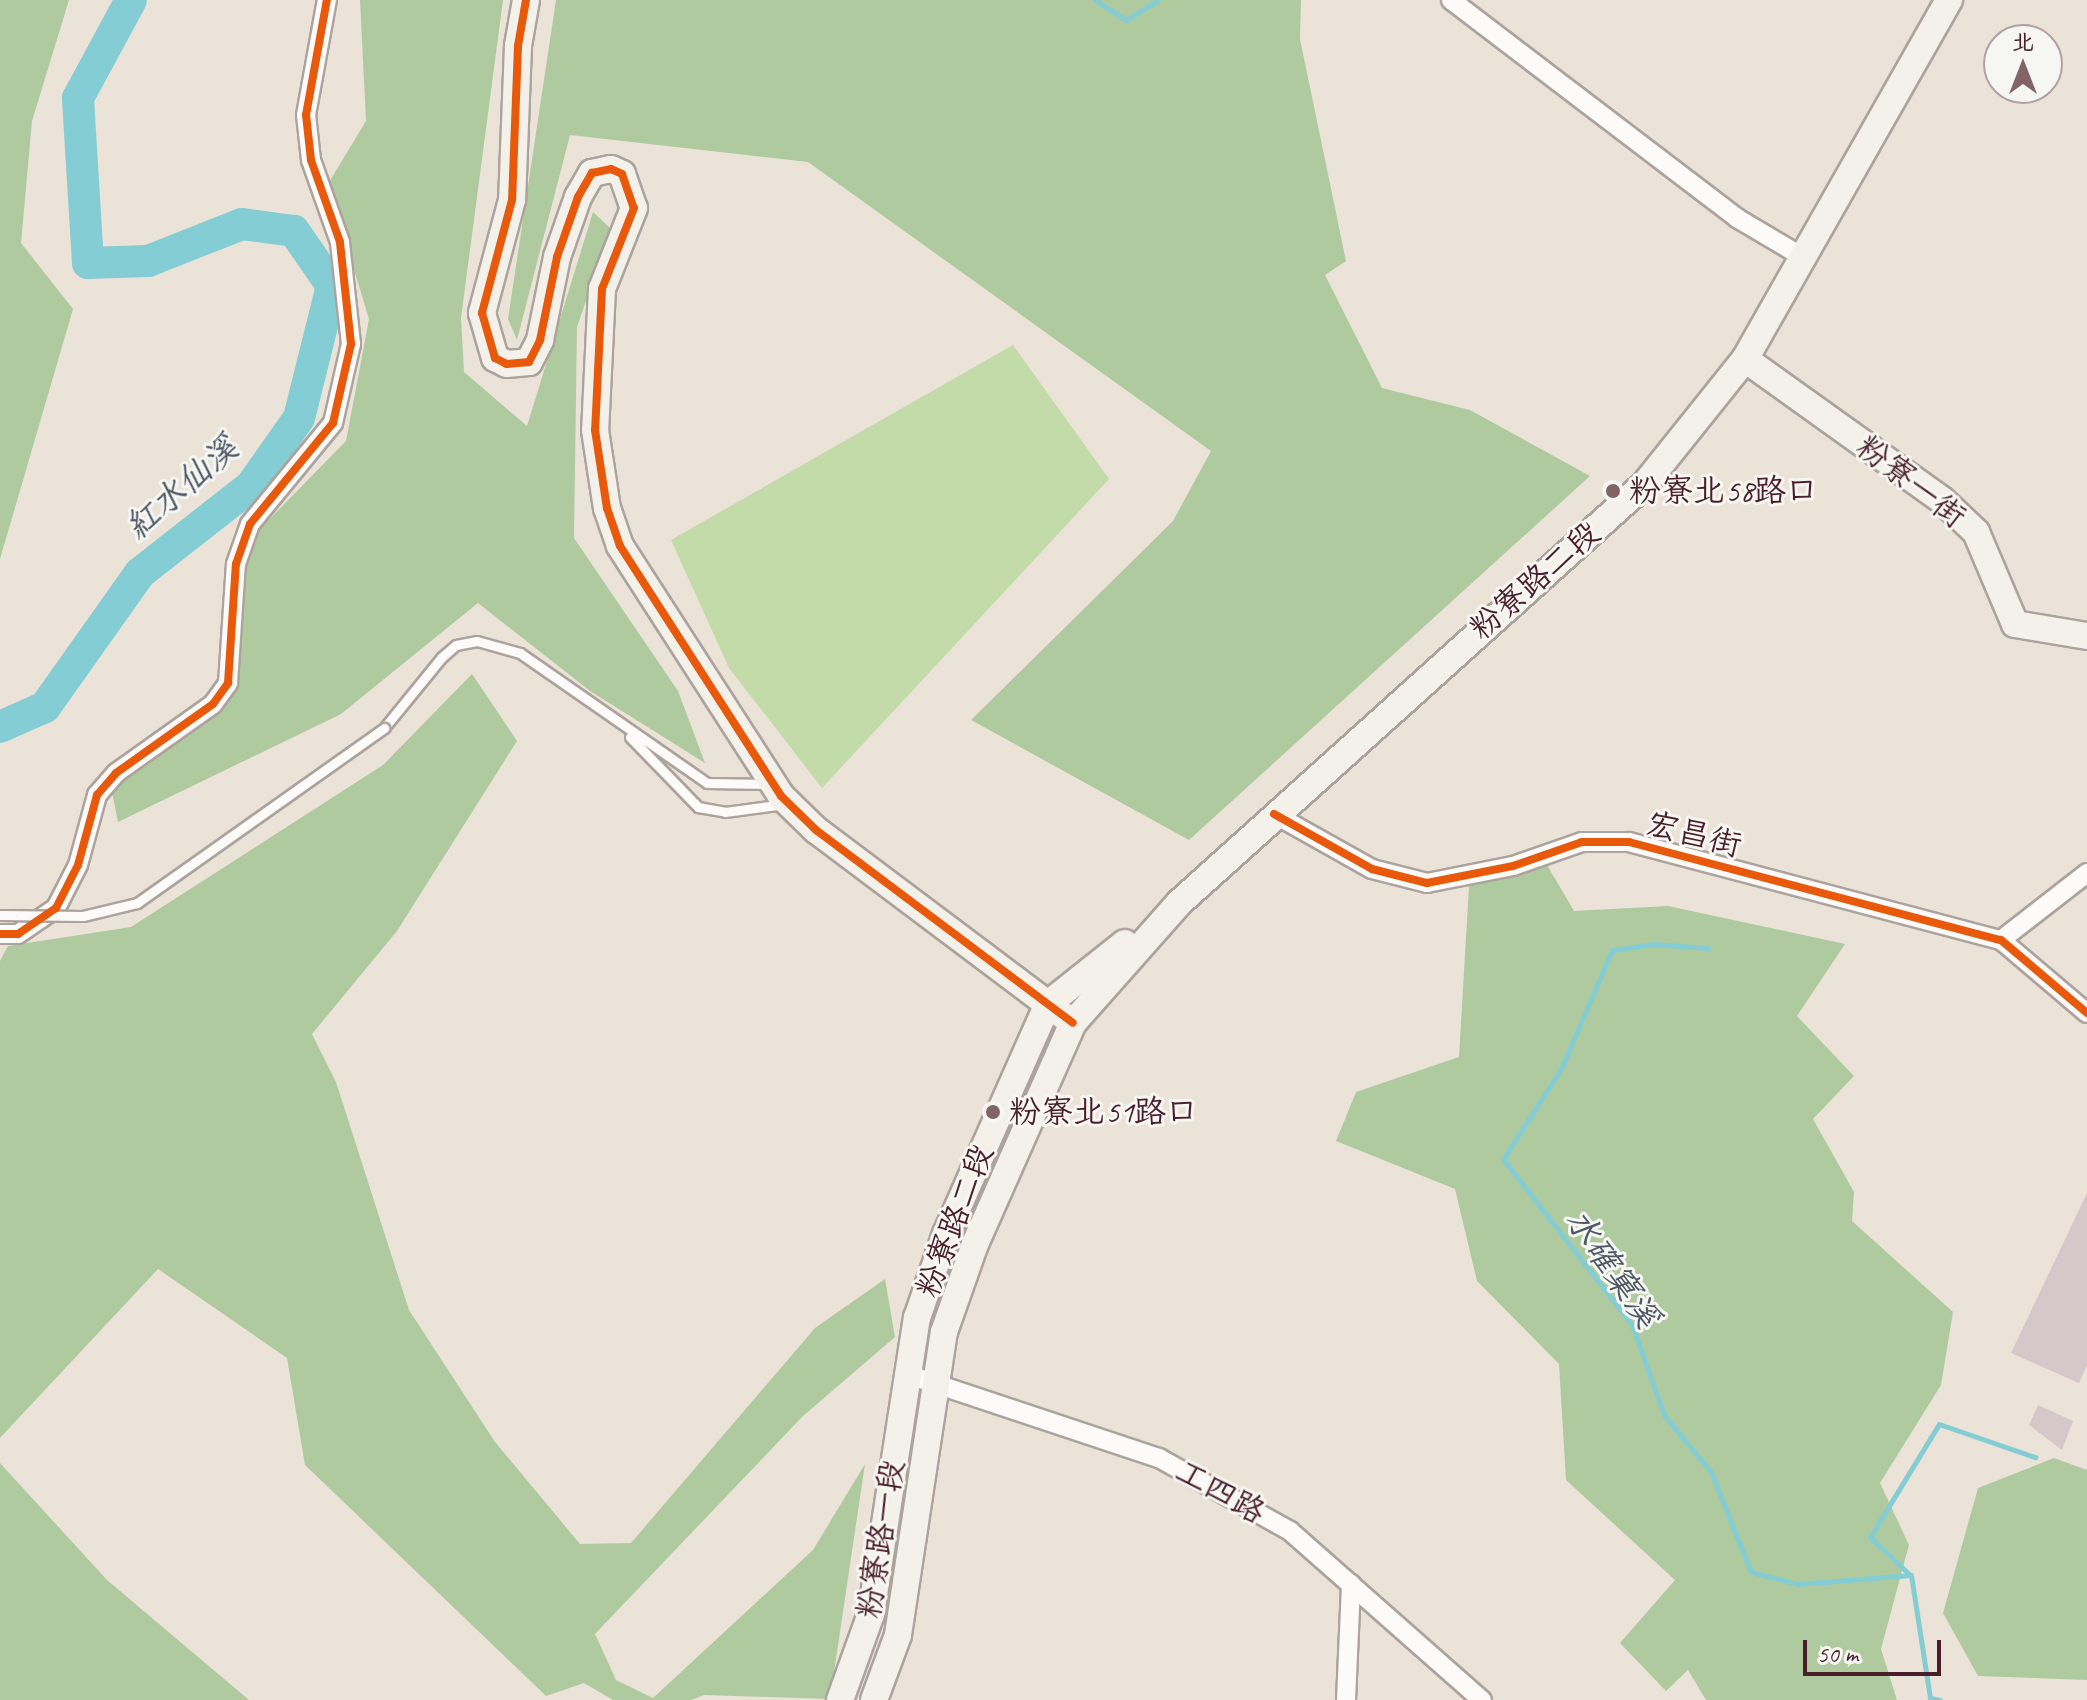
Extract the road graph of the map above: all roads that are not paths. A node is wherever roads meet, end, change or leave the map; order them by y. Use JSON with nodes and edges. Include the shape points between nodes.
{"nodes":[{"id":1,"x":327,"y":0,"type":"edge"},
{"id":2,"x":526,"y":0,"type":"edge"},
{"id":3,"x":1451,"y":0,"type":"edge"},
{"id":4,"x":1949,"y":0,"type":"edge"},
{"id":5,"x":1801,"y":256,"type":"junction"},
{"id":6,"x":1745,"y":359,"type":"junction"},
{"id":7,"x":2087,"y":636,"type":"edge"},
{"id":8,"x":614,"y":720,"type":"junction"},
{"id":9,"x":780,"y":794,"type":"junction"},
{"id":10,"x":1274,"y":814,"type":"junction"},
{"id":11,"x":2087,"y":873,"type":"edge"},
{"id":12,"x":1179,"y":903,"type":"junction"},
{"id":13,"x":0,"y":915,"type":"edge"},
{"id":14,"x":0,"y":934,"type":"edge"},
{"id":15,"x":2001,"y":940,"type":"junction"},
{"id":16,"x":1048,"y":1004,"type":"junction"},
{"id":17,"x":2087,"y":1013,"type":"edge"},
{"id":18,"x":1073,"y":1023,"type":"junction"},
{"id":19,"x":906,"y":1374,"type":"junction"},
{"id":20,"x":933,"y":1380,"type":"junction"},
{"id":21,"x":1351,"y":1584,"type":"junction"},
{"id":22,"x":840,"y":1700,"type":"edge"},
{"id":23,"x":874,"y":1700,"type":"edge"},
{"id":24,"x":1346,"y":1700,"type":"edge"},
{"id":25,"x":1482,"y":1700,"type":"edge"}],
"edges":[{"from":1,"to":14,"type":"street","via":[[306,115],[311,160],[340,242],[351,344],[333,423],[250,524],[236,564],[228,683],[213,704],[116,773],[97,795],[78,865],[56,908],[18,934]]},
{"from":2,"to":9,"type":"main road","via":[[518,46],[512,200],[482,313],[485,337],[495,358],[507,364],[529,362],[540,340],[557,257],[578,197],[592,173],[611,169],[622,174],[634,208],[602,289],[599,330],[595,430],[607,508],[620,546]]},
{"from":3,"to":5,"type":"street","via":[[1737,218]]},
{"from":4,"to":5,"type":"main road","name":"粉寮路二段"},
{"from":5,"to":6,"type":"main road","name":"粉寮路二段"},
{"from":6,"to":7,"type":"main road","name":"粉寮一街","via":[[1942,500],[1976,532],[2015,624]]},
{"from":6,"to":10,"type":"main road","name":"粉寮路二段","via":[[1645,484]]},
{"from":8,"to":9,"type":"lane","via":[[707,783]]},
{"from":8,"to":9,"type":"lane","via":[[698,807],[725,812]]},
{"from":8,"to":13,"type":"lane","bridge":true,"via":[[520,653],[477,641],[456,645],[384,728],[137,903],[83,916]]},
{"from":9,"to":16,"type":"main road"},
{"from":10,"to":12,"type":"main road","name":"粉寮路二段"},
{"from":10,"to":15,"type":"street","name":"宏昌街","via":[[1372,869],[1427,883],[1513,866],[1582,842],[1629,842]]},
{"from":11,"to":15,"type":"street"},
{"from":12,"to":16,"type":"main road","name":"粉寮路二段"},
{"from":12,"to":18,"type":"main road","name":"粉寮路二段"},
{"from":15,"to":17,"type":"street"},
{"from":16,"to":18,"type":"main road"},
{"from":16,"to":19,"type":"main road","name":"粉寮路二段","via":[[946,1234],[917,1318]]},
{"from":18,"to":20,"type":"main road","name":"粉寮路二段","via":[[975,1244]]},
{"from":19,"to":20,"type":"street","name":"工四路"},
{"from":19,"to":22,"type":"main road","name":"粉寮路一段","via":[[871,1614]]},
{"from":20,"to":21,"type":"street","name":"工四路","via":[[1159,1458],[1290,1531]]},
{"from":20,"to":23,"type":"main road","name":"粉寮路一段","via":[[898,1635]]},
{"from":21,"to":24,"type":"street"},
{"from":21,"to":25,"type":"street","name":"工四路"}]}
